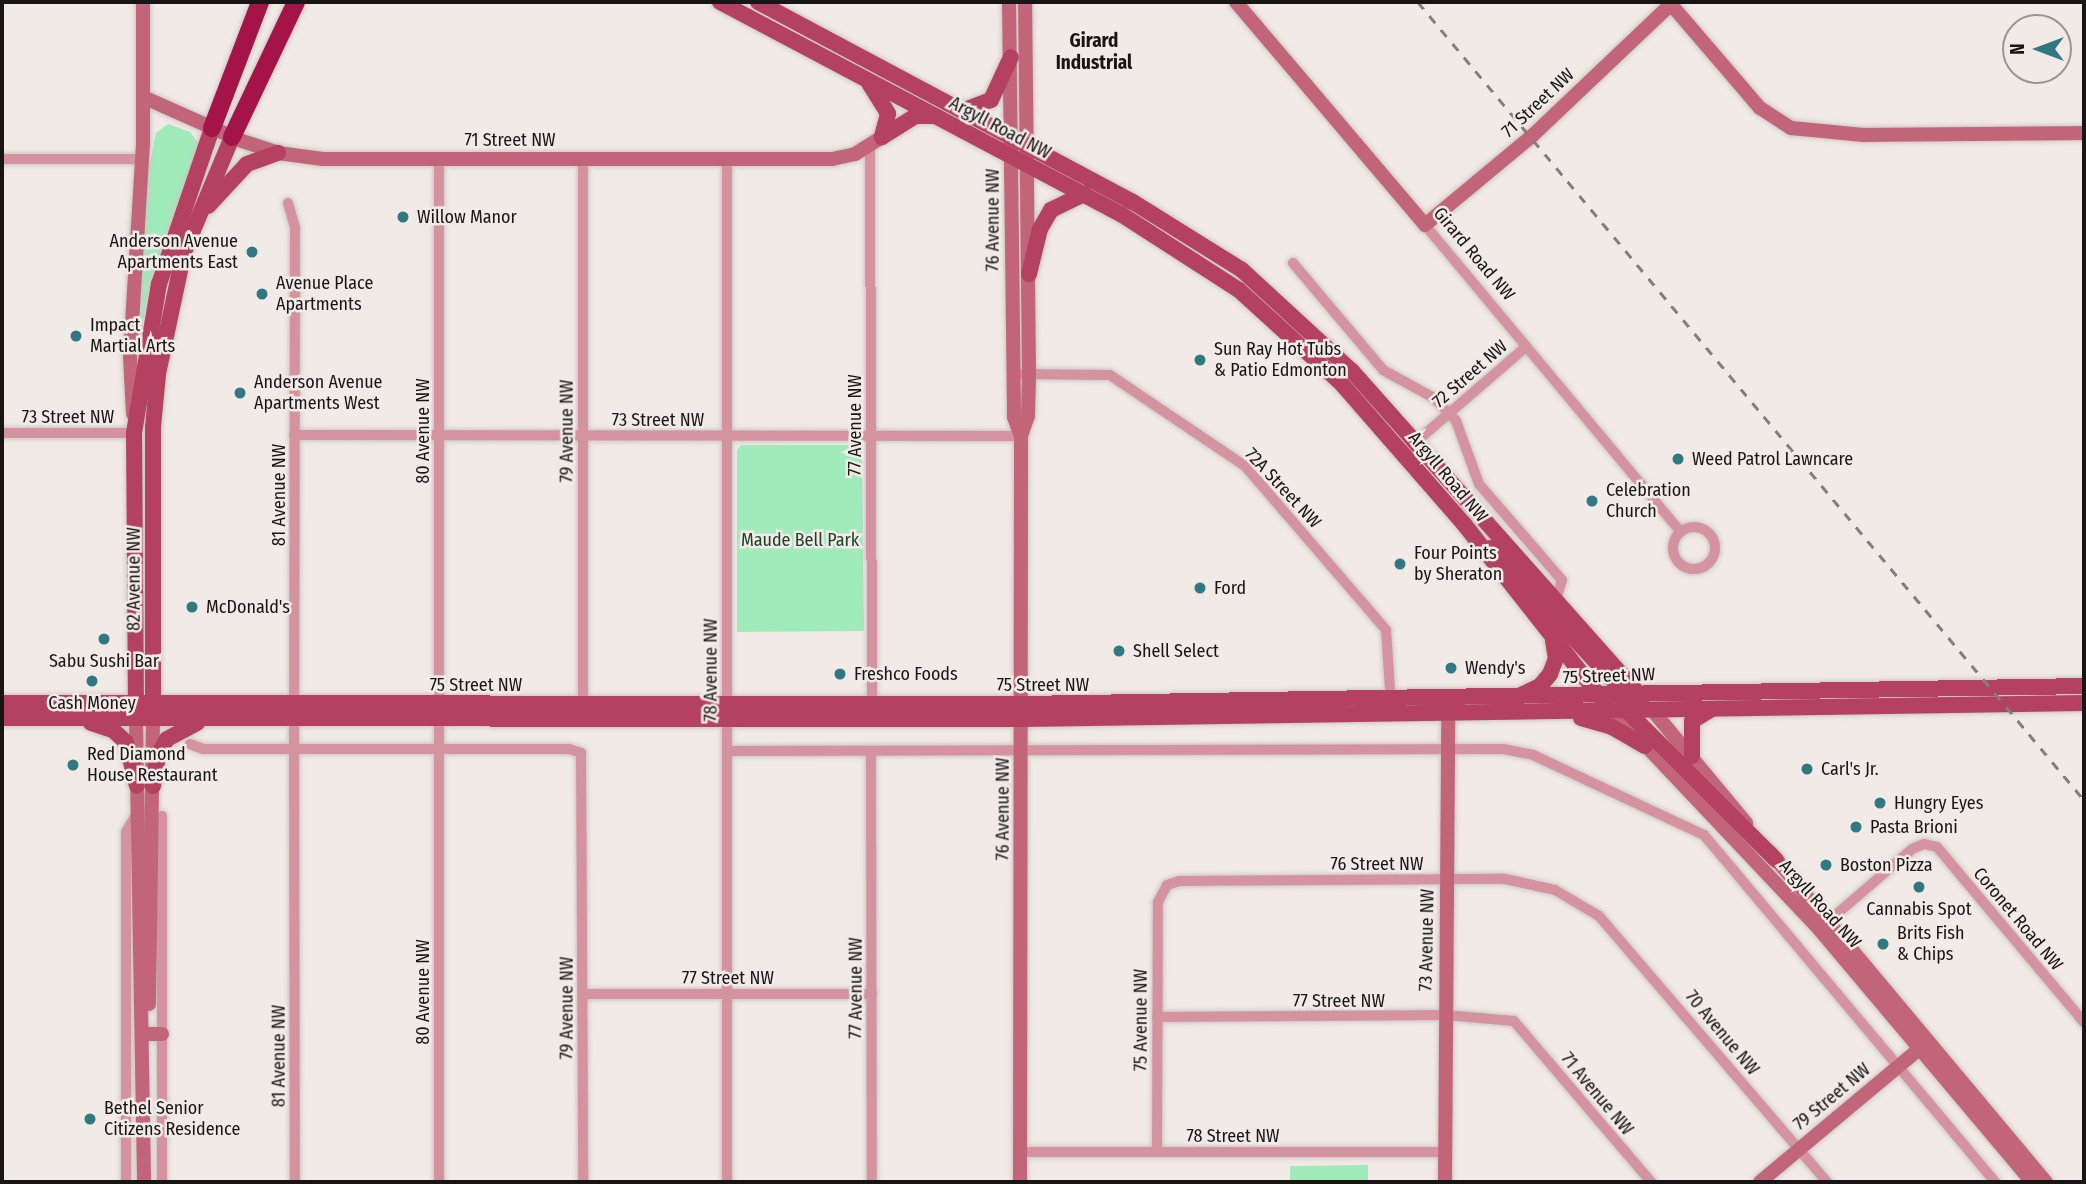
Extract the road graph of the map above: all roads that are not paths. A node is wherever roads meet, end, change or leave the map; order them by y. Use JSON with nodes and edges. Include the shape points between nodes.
{"nodes":[{"id":1,"x":143,"y":2,"type":"edge"},
{"id":2,"x":260,"y":2,"type":"edge"},
{"id":3,"x":296,"y":2,"type":"edge"},
{"id":4,"x":720,"y":2,"type":"edge"},
{"id":5,"x":758,"y":2,"type":"edge"},
{"id":6,"x":1009,"y":2,"type":"edge"},
{"id":7,"x":1025,"y":2,"type":"edge"},
{"id":8,"x":1236,"y":2,"type":"edge"},
{"id":9,"x":1670,"y":3,"type":"edge"},
{"id":10,"x":1011,"y":57,"type":"junction"},
{"id":11,"x":865,"y":79,"type":"junction"},
{"id":12,"x":143,"y":97,"type":"junction"},
{"id":13,"x":962,"y":111,"type":"junction"},
{"id":14,"x":938,"y":116,"type":"junction"},
{"id":15,"x":212,"y":128,"type":"junction"},
{"id":16,"x":2084,"y":133,"type":"edge"},
{"id":17,"x":232,"y":137,"type":"junction"},
{"id":18,"x":1013,"y":138,"type":"junction"},
{"id":19,"x":876,"y":141,"type":"junction"},
{"id":20,"x":1029,"y":146,"type":"junction"},
{"id":21,"x":278,"y":153,"type":"junction"},
{"id":22,"x":1012,"y":156,"type":"junction"},
{"id":23,"x":2,"y":159,"type":"edge"},
{"id":24,"x":142,"y":159,"type":"junction"},
{"id":25,"x":439,"y":159,"type":"junction"},
{"id":26,"x":583,"y":159,"type":"junction"},
{"id":27,"x":727,"y":159,"type":"junction"},
{"id":28,"x":1030,"y":166,"type":"junction"},
{"id":29,"x":1084,"y":194,"type":"junction"},
{"id":30,"x":288,"y":203,"type":"dead end"},
{"id":31,"x":197,"y":218,"type":"junction"},
{"id":32,"x":1425,"y":225,"type":"junction"},
{"id":33,"x":1293,"y":263,"type":"dead end"},
{"id":34,"x":1029,"y":274,"type":"junction"},
{"id":35,"x":1526,"y":346,"type":"junction"},
{"id":36,"x":1013,"y":374,"type":"junction"},
{"id":37,"x":1029,"y":374,"type":"junction"},
{"id":38,"x":1450,"y":413,"type":"junction"},
{"id":39,"x":2,"y":433,"type":"edge"},
{"id":40,"x":134,"y":433,"type":"junction"},
{"id":41,"x":295,"y":435,"type":"junction"},
{"id":42,"x":438,"y":435,"type":"junction"},
{"id":43,"x":582,"y":435,"type":"junction"},
{"id":44,"x":871,"y":435,"type":"junction"},
{"id":45,"x":727,"y":436,"type":"junction"},
{"id":46,"x":1021,"y":436,"type":"junction"},
{"id":47,"x":1409,"y":448,"type":"junction"},
{"id":48,"x":1464,"y":524,"type":"junction"},
{"id":49,"x":1680,"y":531,"type":"junction"},
{"id":50,"x":1556,"y":600,"type":"junction"},
{"id":51,"x":1552,"y":638,"type":"junction"},
{"id":52,"x":2084,"y":686,"type":"edge"},
{"id":53,"x":1599,"y":695,"type":"junction"},
{"id":54,"x":1511,"y":698,"type":"junction"},
{"id":55,"x":2,"y":703,"type":"edge"},
{"id":56,"x":1626,"y":703,"type":"junction"},
{"id":57,"x":2084,"y":703,"type":"edge"},
{"id":58,"x":583,"y":704,"type":"junction"},
{"id":59,"x":872,"y":704,"type":"junction"},
{"id":60,"x":1391,"y":706,"type":"junction"},
{"id":61,"x":1448,"y":706,"type":"junction"},
{"id":62,"x":1713,"y":709,"type":"junction"},
{"id":63,"x":136,"y":711,"type":"junction"},
{"id":64,"x":153,"y":711,"type":"junction"},
{"id":65,"x":294,"y":711,"type":"junction"},
{"id":66,"x":439,"y":711,"type":"junction"},
{"id":67,"x":1653,"y":711,"type":"junction"},
{"id":68,"x":727,"y":712,"type":"junction"},
{"id":69,"x":1023,"y":712,"type":"junction"},
{"id":70,"x":1562,"y":713,"type":"junction"},
{"id":71,"x":2,"y":718,"type":"edge"},
{"id":72,"x":75,"y":719,"type":"junction"},
{"id":73,"x":222,"y":719,"type":"junction"},
{"id":74,"x":190,"y":744,"type":"dead end"},
{"id":75,"x":1644,"y":746,"type":"junction"},
{"id":76,"x":294,"y":749,"type":"junction"},
{"id":77,"x":439,"y":749,"type":"junction"},
{"id":78,"x":1447,"y":749,"type":"junction"},
{"id":79,"x":727,"y":751,"type":"junction"},
{"id":80,"x":872,"y":751,"type":"junction"},
{"id":81,"x":1023,"y":751,"type":"junction"},
{"id":82,"x":1692,"y":756,"type":"junction"},
{"id":83,"x":145,"y":786,"type":"junction"},
{"id":84,"x":137,"y":813,"type":"junction"},
{"id":85,"x":162,"y":817,"type":"dead end"},
{"id":86,"x":1776,"y":860,"type":"junction"},
{"id":87,"x":1447,"y":879,"type":"junction"},
{"id":88,"x":1163,"y":888,"type":"joint"},
{"id":89,"x":1588,"y":907,"type":"joint"},
{"id":90,"x":1823,"y":926,"type":"junction"},
{"id":91,"x":727,"y":993,"type":"junction"},
{"id":92,"x":583,"y":994,"type":"junction"},
{"id":93,"x":872,"y":994,"type":"junction"},
{"id":94,"x":1446,"y":1015,"type":"junction"},
{"id":95,"x":1157,"y":1017,"type":"junction"},
{"id":96,"x":2084,"y":1022,"type":"edge"},
{"id":97,"x":1519,"y":1026,"type":"joint"},
{"id":98,"x":144,"y":1034,"type":"junction"},
{"id":99,"x":162,"y":1034,"type":"junction"},
{"id":100,"x":1924,"y":1045,"type":"junction"},
{"id":101,"x":1898,"y":1066,"type":"junction"},
{"id":102,"x":1800,"y":1149,"type":"junction"},
{"id":103,"x":1020,"y":1152,"type":"junction"},
{"id":104,"x":1157,"y":1152,"type":"junction"},
{"id":105,"x":1445,"y":1152,"type":"junction"},
{"id":106,"x":126,"y":1182,"type":"edge"},
{"id":107,"x":145,"y":1182,"type":"edge"},
{"id":108,"x":162,"y":1182,"type":"edge"},
{"id":109,"x":295,"y":1182,"type":"edge"},
{"id":110,"x":439,"y":1182,"type":"edge"},
{"id":111,"x":583,"y":1182,"type":"edge"},
{"id":112,"x":727,"y":1182,"type":"edge"},
{"id":113,"x":872,"y":1182,"type":"edge"},
{"id":114,"x":1020,"y":1182,"type":"edge"},
{"id":115,"x":1446,"y":1182,"type":"edge"},
{"id":116,"x":1651,"y":1182,"type":"edge"},
{"id":117,"x":1760,"y":1182,"type":"edge"},
{"id":118,"x":1827,"y":1182,"type":"edge"},
{"id":119,"x":1995,"y":1182,"type":"edge"},
{"id":120,"x":2032,"y":1182,"type":"edge"},
{"id":121,"x":2046,"y":1182,"type":"edge"}],
"edges":[{"from":1,"to":12,"type":"street","name":"82 Avenue NW"},
{"from":2,"to":15,"type":"highway"},
{"from":3,"to":17,"type":"highway"},
{"from":4,"to":11,"type":"main road","name":"Argyll Road NW"},
{"from":5,"to":13,"type":"main road","name":"Argyll Road NW"},
{"from":6,"to":10,"type":"street","name":"76 Avenue NW"},
{"from":7,"to":20,"type":"street","name":"76 Avenue NW"},
{"from":8,"to":32,"type":"street","name":"Girard Road NW"},
{"from":9,"to":16,"type":"street","via":[[1760,107],[1791,128],[1864,135]]},
{"from":9,"to":32,"type":"street","name":"71 Street NW","via":[[1532,136]]},
{"from":10,"to":13,"type":"main road","via":[[991,100]]},
{"from":10,"to":18,"type":"street","name":"76 Avenue NW"},
{"from":11,"to":14,"type":"main road","name":"Argyll Road NW"},
{"from":11,"to":19,"type":"main road","via":[[887,108]]},
{"from":12,"to":15,"type":"street","name":"71 Street NW"},
{"from":12,"to":24,"type":"street","name":"82 Avenue NW"},
{"from":13,"to":18,"type":"main road","name":"Argyll Road NW"},
{"from":14,"to":19,"type":"main road","via":[[915,116]]},
{"from":14,"to":22,"type":"main road","name":"Argyll Road NW"},
{"from":15,"to":17,"type":"street","name":"71 Street NW"},
{"from":15,"to":40,"type":"main road","name":"82 Avenue NW","via":[[159,284]]},
{"from":17,"to":21,"type":"street","name":"71 Street NW"},
{"from":17,"to":31,"type":"main road","name":"82 Avenue NW"},
{"from":18,"to":20,"type":"main road","name":"Argyll Road NW"},
{"from":18,"to":22,"type":"street","name":"76 Avenue NW"},
{"from":19,"to":27,"type":"street","name":"71 Street NW","via":[[838,159]]},
{"from":19,"to":44,"type":"street","name":"77 Avenue NW"},
{"from":20,"to":28,"type":"street","name":"76 Avenue NW"},
{"from":20,"to":47,"type":"main road","name":"Argyll Road NW","via":[[1176,226],[1242,270],[1330,348]]},
{"from":21,"to":25,"type":"street","name":"71 Street NW","via":[[323,159]]},
{"from":21,"to":31,"type":"main road","via":[[247,164]]},
{"from":22,"to":28,"type":"main road","name":"Argyll Road NW"},
{"from":22,"to":36,"type":"street","name":"76 Avenue NW"},
{"from":23,"to":24,"type":"street"},
{"from":24,"to":40,"type":"street","name":"82 Avenue NW","via":[[130,356]]},
{"from":25,"to":26,"type":"street","name":"71 Street NW"},
{"from":25,"to":42,"type":"street","name":"80 Avenue NW"},
{"from":26,"to":27,"type":"street","name":"71 Street NW"},
{"from":26,"to":43,"type":"street","name":"79 Avenue NW"},
{"from":27,"to":45,"type":"street","name":"78 Avenue NW"},
{"from":28,"to":29,"type":"main road","name":"Argyll Road NW"},
{"from":28,"to":34,"type":"street","name":"76 Avenue NW"},
{"from":29,"to":34,"type":"main road","via":[[1051,210],[1040,229]]},
{"from":29,"to":47,"type":"main road","name":"Argyll Road NW","via":[[1185,252],[1269,314]]},
{"from":30,"to":41,"type":"street","name":"81 Avenue NW","via":[[295,228]]},
{"from":31,"to":64,"type":"main road","name":"82 Avenue NW","via":[[165,327],[155,399]]},
{"from":32,"to":35,"type":"street","name":"Girard Road NW"},
{"from":33,"to":38,"type":"street","name":"Argyll Road NW","via":[[1383,370],[1434,397]]},
{"from":34,"to":37,"type":"street","name":"76 Avenue NW"},
{"from":35,"to":38,"type":"street","name":"72 Street NW"},
{"from":35,"to":49,"type":"street","name":"Girard Road NW"},
{"from":36,"to":37,"type":"street","name":"72A Street NW"},
{"from":36,"to":46,"type":"street","name":"76 Avenue NW","via":[[1014,417]]},
{"from":37,"to":46,"type":"street","name":"76 Avenue NW","via":[[1028,416]]},
{"from":37,"to":60,"type":"street","name":"72A Street NW","via":[[1103,373],[1121,380],[1245,466],[1387,630]]},
{"from":38,"to":47,"type":"street","name":"72 Street NW"},
{"from":38,"to":50,"type":"street","name":"Argyll Road NW","via":[[1461,428],[1479,484],[1562,580]]},
{"from":39,"to":40,"type":"street","name":"73 Street NW"},
{"from":40,"to":63,"type":"main road","name":"82 Avenue NW"},
{"from":41,"to":42,"type":"street","name":"73 Street NW"},
{"from":41,"to":65,"type":"street","name":"81 Avenue NW"},
{"from":42,"to":43,"type":"street","name":"73 Street NW"},
{"from":42,"to":66,"type":"street","name":"80 Avenue NW"},
{"from":43,"to":45,"type":"street","name":"73 Street NW"},
{"from":43,"to":58,"type":"street","name":"79 Avenue NW"},
{"from":44,"to":45,"type":"street","name":"73 Street NW"},
{"from":44,"to":46,"type":"street","name":"73 Street NW"},
{"from":44,"to":59,"type":"street","name":"77 Avenue NW"},
{"from":45,"to":68,"type":"street","name":"78 Avenue NW"},
{"from":46,"to":69,"type":"street","name":"76 Avenue NW"},
{"from":47,"to":48,"type":"main road","name":"Argyll Road NW"},
{"from":47,"to":50,"type":"main road","name":"Argyll Road NW"},
{"from":48,"to":51,"type":"main road","name":"Argyll Road NW"},
{"from":48,"to":56,"type":"main road"},
{"from":49,"to":49,"type":"street","via":[[1673,544],[1675,558],[1686,568],[1706,565],[1714,554],[1711,535],[1699,527]]},
{"from":50,"to":56,"type":"main road","name":"Argyll Road NW"},
{"from":51,"to":53,"type":"main road","name":"Argyll Road NW"},
{"from":51,"to":54,"type":"main road","via":[[1556,658],[1546,680],[1531,692]]},
{"from":52,"to":56,"type":"main road","name":"75 Street NW"},
{"from":53,"to":54,"type":"main road","name":"75 Street NW"},
{"from":53,"to":56,"type":"main road","name":"Argyll Road NW"},
{"from":54,"to":61,"type":"main road","name":"75 Street NW"},
{"from":55,"to":63,"type":"main road","name":"75 Street NW"},
{"from":56,"to":67,"type":"main road","name":"75 Street NW"},
{"from":56,"to":70,"type":"main road","name":"75 Street NW"},
{"from":56,"to":75,"type":"street","name":"Argyll Road NW"},
{"from":56,"to":86,"type":"main road"},
{"from":57,"to":62,"type":"main road","name":"75 Street NW"},
{"from":58,"to":66,"type":"main road","name":"75 Street NW"},
{"from":58,"to":68,"type":"main road","name":"75 Street NW"},
{"from":59,"to":68,"type":"main road","name":"75 Street NW"},
{"from":59,"to":69,"type":"main road","name":"75 Street NW"},
{"from":60,"to":61,"type":"main road","name":"75 Street NW"},
{"from":60,"to":69,"type":"main road","name":"75 Street NW"},
{"from":61,"to":70,"type":"main road","name":"75 Street NW"},
{"from":61,"to":78,"type":"street","name":"73 Avenue NW"},
{"from":62,"to":67,"type":"main road","name":"75 Street NW"},
{"from":62,"to":82,"type":"main road","via":[[1692,721]]},
{"from":63,"to":64,"type":"main road","name":"75 Street NW"},
{"from":63,"to":72,"type":"main road","name":"75 Street NW"},
{"from":63,"to":83,"type":"street","name":"82 Avenue NW"},
{"from":64,"to":65,"type":"main road","name":"75 Street NW"},
{"from":64,"to":73,"type":"main road","name":"75 Street NW"},
{"from":64,"to":83,"type":"street","name":"82 Avenue NW"},
{"from":65,"to":66,"type":"main road","name":"75 Street NW"},
{"from":65,"to":73,"type":"main road","name":"75 Street NW"},
{"from":65,"to":76,"type":"street","name":"81 Avenue NW"},
{"from":66,"to":68,"type":"main road","name":"75 Street NW"},
{"from":66,"to":77,"type":"street","name":"80 Avenue NW"},
{"from":67,"to":82,"type":"street","name":"Argyll Road NW"},
{"from":68,"to":69,"type":"main road","name":"75 Street NW"},
{"from":68,"to":79,"type":"street","name":"78 Avenue NW"},
{"from":69,"to":81,"type":"street","name":"76 Avenue NW"},
{"from":70,"to":75,"type":"main road","via":[[1612,727]]},
{"from":71,"to":72,"type":"main road","name":"75 Street NW"},
{"from":72,"to":83,"type":"main road","via":[[120,735]]},
{"from":73,"to":83,"type":"main road","via":[[187,725],[167,739]]},
{"from":74,"to":76,"type":"street","via":[[203,749]]},
{"from":75,"to":90,"type":"street","name":"Argyll Road NW"},
{"from":76,"to":77,"type":"street"},
{"from":76,"to":109,"type":"street","name":"81 Avenue NW"},
{"from":77,"to":92,"type":"street","name":"79 Avenue NW","via":[[579,752],[583,760]]},
{"from":77,"to":110,"type":"street","name":"80 Avenue NW"},
{"from":78,"to":81,"type":"street"},
{"from":78,"to":87,"type":"street","name":"73 Avenue NW"},
{"from":78,"to":101,"type":"street","via":[[1526,752],[1692,827],[1708,839]]},
{"from":79,"to":80,"type":"street"},
{"from":79,"to":91,"type":"street","name":"78 Avenue NW"},
{"from":80,"to":81,"type":"street"},
{"from":80,"to":93,"type":"street","name":"77 Avenue NW"},
{"from":81,"to":103,"type":"street","name":"76 Avenue NW"},
{"from":82,"to":86,"type":"street","name":"Argyll Road NW"},
{"from":83,"to":84,"type":"street","name":"82 Avenue NW"},
{"from":83,"to":98,"type":"street","name":"82 Avenue NW","via":[[149,1005]]},
{"from":84,"to":98,"type":"street","name":"82 Avenue NW"},
{"from":84,"to":106,"type":"street","name":"82 Avenue NW","via":[[126,832]]},
{"from":85,"to":99,"type":"street"},
{"from":86,"to":90,"type":"street","name":"Argyll Road NW"},
{"from":87,"to":88,"type":"street","name":"76 Street NW","via":[[1179,881]]},
{"from":87,"to":89,"type":"street","name":"76 Street NW","via":[[1529,882]]},
{"from":87,"to":94,"type":"street","name":"73 Avenue NW"},
{"from":88,"to":95,"type":"street","name":"75 Avenue NW","via":[[1158,902]]},
{"from":89,"to":102,"type":"street","name":"70 Avenue NW"},
{"from":90,"to":96,"type":"street","name":"Coronet Road NW","via":[[1912,849],[1924,844],[1937,847]]},
{"from":90,"to":100,"type":"street","name":"Argyll Road NW"},
{"from":91,"to":92,"type":"street","name":"77 Street NW"},
{"from":91,"to":93,"type":"street","name":"77 Street NW"},
{"from":91,"to":112,"type":"street","name":"78 Avenue NW"},
{"from":92,"to":111,"type":"street","name":"79 Avenue NW"},
{"from":93,"to":113,"type":"street","name":"77 Avenue NW"},
{"from":94,"to":95,"type":"street","name":"77 Street NW"},
{"from":94,"to":97,"type":"street","name":"77 Street NW","via":[[1503,1017]]},
{"from":94,"to":105,"type":"street","name":"73 Avenue NW"},
{"from":95,"to":104,"type":"street","name":"75 Avenue NW"},
{"from":97,"to":116,"type":"street","name":"71 Avenue NW"},
{"from":98,"to":99,"type":"street"},
{"from":98,"to":107,"type":"street","name":"82 Avenue NW"},
{"from":99,"to":108,"type":"street"},
{"from":100,"to":101,"type":"street","name":"79 Street NW"},
{"from":100,"to":120,"type":"street","name":"Argyll Road NW"},
{"from":100,"to":121,"type":"street","name":"Argyll Road NW"},
{"from":101,"to":102,"type":"street","name":"79 Street NW"},
{"from":101,"to":119,"type":"street"},
{"from":102,"to":117,"type":"street","name":"79 Street NW"},
{"from":102,"to":118,"type":"street","name":"70 Avenue NW"},
{"from":103,"to":104,"type":"street","name":"78 Street NW"},
{"from":103,"to":114,"type":"street","name":"76 Avenue NW"},
{"from":104,"to":105,"type":"street","name":"78 Street NW"},
{"from":105,"to":115,"type":"street","name":"73 Avenue NW"}]}
